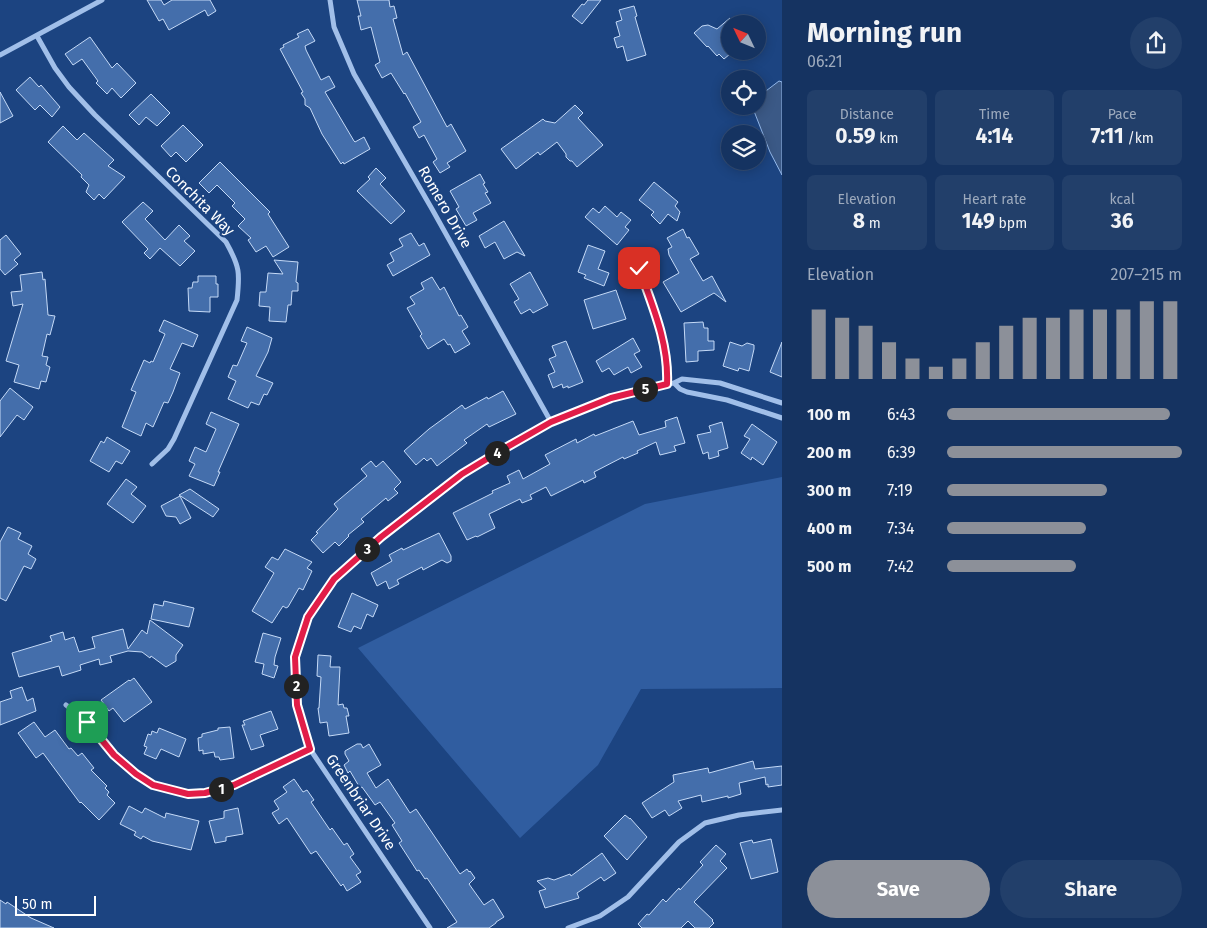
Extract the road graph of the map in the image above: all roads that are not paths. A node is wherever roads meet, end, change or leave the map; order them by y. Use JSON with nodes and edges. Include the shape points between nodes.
{"nodes":[{"id":1,"x":102,"y":0,"type":"edge"},
{"id":2,"x":330,"y":0,"type":"edge"},
{"id":3,"x":37,"y":36,"type":"junction"},
{"id":4,"x":0,"y":55,"type":"edge"},
{"id":5,"x":639,"y":268,"type":"dead end"},
{"id":6,"x":674,"y":383,"type":"junction"},
{"id":7,"x":667,"y":384,"type":"junction"},
{"id":8,"x":782,"y":403,"type":"edge"},
{"id":9,"x":782,"y":418,"type":"edge"},
{"id":10,"x":551,"y":422,"type":"junction"},
{"id":11,"x":152,"y":464,"type":"dead end"},
{"id":12,"x":66,"y":705,"type":"dead end"},
{"id":13,"x":310,"y":749,"type":"junction"},
{"id":14,"x":782,"y":810,"type":"edge"},
{"id":15,"x":430,"y":928,"type":"edge"},
{"id":16,"x":568,"y":928,"type":"edge"}],
"edges":[{"from":1,"to":3,"type":"street"},
{"from":2,"to":10,"type":"street","name":"Romero Drive","via":[[334,27],[354,74]]},
{"from":3,"to":4,"type":"street"},
{"from":3,"to":11,"type":"street","name":"Conchita Way","via":[[69,87],[226,242],[240,277],[237,300],[174,439]]},
{"from":5,"to":7,"type":"street","via":[[662,335],[668,368]]},
{"from":6,"to":7,"type":"street","name":"Greenbriar Drive"},
{"from":6,"to":8,"type":"street","name":"Greenbriar Drive","via":[[682,379],[720,383]]},
{"from":6,"to":9,"type":"street","via":[[680,390],[727,400]]},
{"from":7,"to":10,"type":"street","name":"Greenbriar Drive","via":[[611,398]]},
{"from":10,"to":13,"type":"street","name":"Greenbriar Drive","via":[[462,474],[381,537],[334,579],[308,617],[295,657],[297,705]]},
{"from":12,"to":13,"type":"street","via":[[87,722],[114,755],[136,774],[153,785],[188,794],[234,785]]},
{"from":13,"to":15,"type":"street","name":"Greenbriar Drive"},
{"from":14,"to":16,"type":"street","via":[[706,823],[680,842],[628,897],[600,916]]}]}
